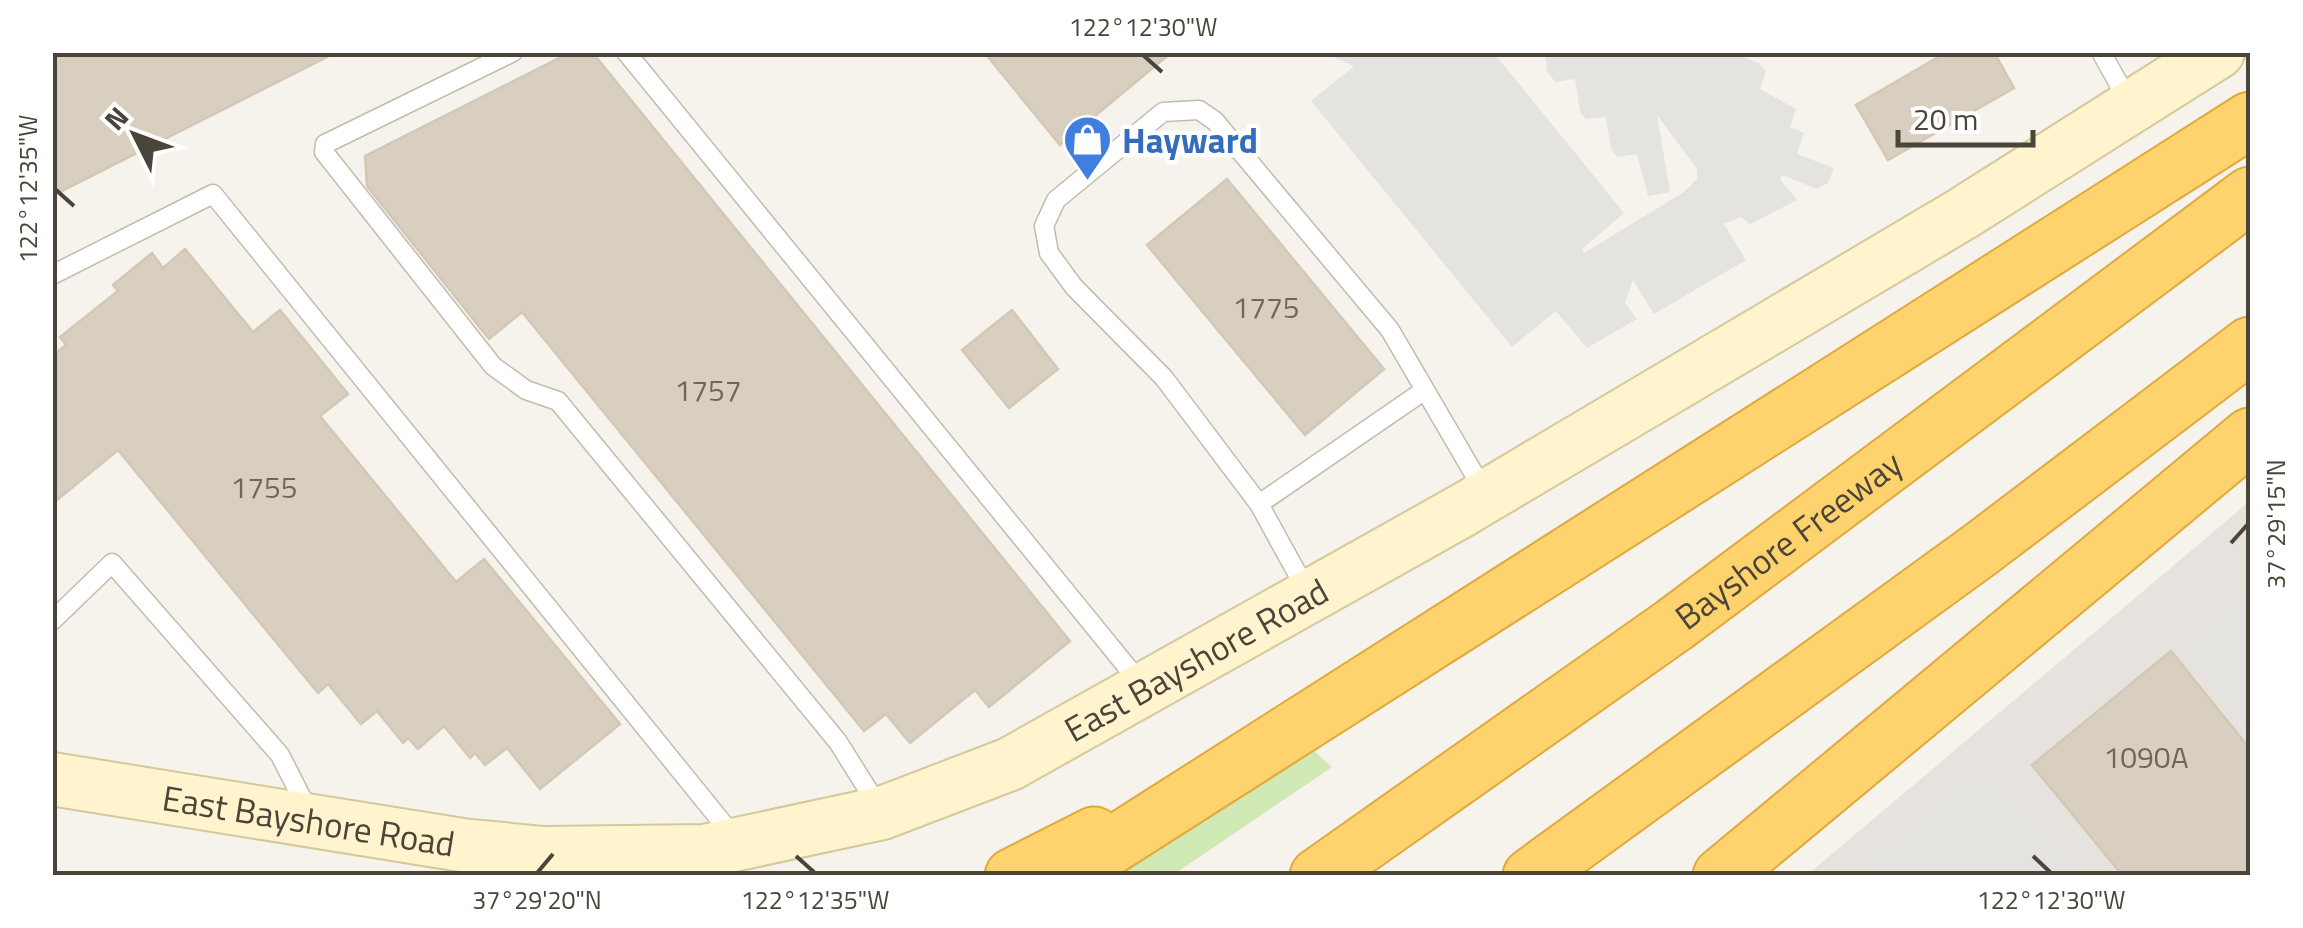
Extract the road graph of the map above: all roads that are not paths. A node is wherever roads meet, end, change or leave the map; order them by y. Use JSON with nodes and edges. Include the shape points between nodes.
{"nodes":[{"id":1,"x":514,"y":52,"type":"edge"},
{"id":2,"x":626,"y":52,"type":"edge"},
{"id":3,"x":2101,"y":52,"type":"edge"},
{"id":4,"x":2218,"y":52,"type":"edge"},
{"id":5,"x":2132,"y":108,"type":"junction"},
{"id":6,"x":2250,"y":120,"type":"edge"},
{"id":7,"x":2250,"y":195,"type":"edge"},
{"id":8,"x":52,"y":276,"type":"edge"},
{"id":9,"x":2250,"y":345,"type":"edge"},
{"id":10,"x":1422,"y":392,"type":"junction"},
{"id":11,"x":2250,"y":436,"type":"edge"},
{"id":12,"x":1486,"y":496,"type":"junction"},
{"id":13,"x":1260,"y":504,"type":"junction"},
{"id":14,"x":1310,"y":597,"type":"junction"},
{"id":15,"x":52,"y":621,"type":"edge"},
{"id":16,"x":1366,"y":680,"type":"junction"},
{"id":17,"x":1146,"y":690,"type":"junction"},
{"id":18,"x":52,"y":779,"type":"edge"},
{"id":19,"x":882,"y":813,"type":"junction"},
{"id":20,"x":314,"y":821,"type":"junction"},
{"id":21,"x":741,"y":845,"type":"junction"},
{"id":22,"x":1013,"y":876,"type":"edge"},
{"id":23,"x":1064,"y":876,"type":"edge"},
{"id":24,"x":1318,"y":876,"type":"edge"},
{"id":25,"x":1530,"y":876,"type":"edge"},
{"id":26,"x":1721,"y":876,"type":"edge"}],
"edges":[{"from":1,"to":19,"type":"lane","via":[[326,144],[324,152],[493,366],[526,390],[558,401],[838,742]]},
{"from":2,"to":17,"type":"lane"},
{"from":3,"to":5,"type":"lane"},
{"from":4,"to":5,"type":"street","name":"East Bayshore Road"},
{"from":5,"to":12,"type":"street","name":"East Bayshore Road"},
{"from":6,"to":16,"type":"highway"},
{"from":7,"to":24,"type":"highway","name":"Bayshore Freeway","via":[[1706,602]]},
{"from":8,"to":21,"type":"lane","via":[[213,194]]},
{"from":9,"to":25,"type":"highway","via":[[1981,550]]},
{"from":10,"to":12,"type":"lane"},
{"from":10,"to":13,"type":"lane"},
{"from":10,"to":13,"type":"lane","via":[[1390,330],[1215,122],[1199,110],[1163,112],[1056,200],[1044,226],[1049,253],[1164,378]]},
{"from":11,"to":26,"type":"highway"},
{"from":12,"to":14,"type":"street","name":"East Bayshore Road"},
{"from":13,"to":14,"type":"lane"},
{"from":14,"to":17,"type":"street","name":"East Bayshore Road"},
{"from":15,"to":20,"type":"lane","via":[[112,563],[280,755]]},
{"from":16,"to":22,"type":"highway"},
{"from":16,"to":23,"type":"highway"},
{"from":17,"to":19,"type":"street","name":"East Bayshore Road","via":[[1010,764]]},
{"from":18,"to":20,"type":"street","name":"East Bayshore Road"},
{"from":19,"to":21,"type":"street","name":"East Bayshore Road"},
{"from":20,"to":21,"type":"street","name":"East Bayshore Road","via":[[543,854],[623,856]]}]}
